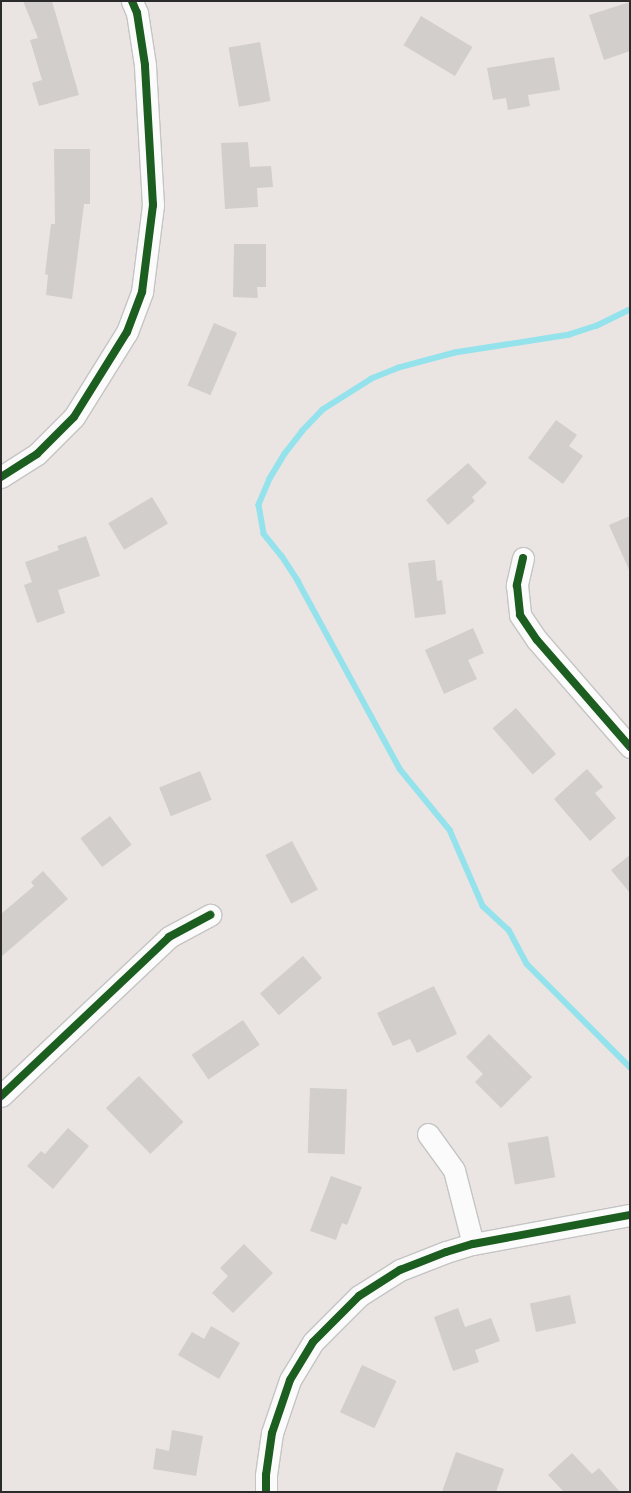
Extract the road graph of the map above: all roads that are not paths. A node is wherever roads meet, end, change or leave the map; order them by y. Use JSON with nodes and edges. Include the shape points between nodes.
{"nodes":[{"id":1,"x":132,"y":1,"type":"edge"},
{"id":2,"x":1,"y":477,"type":"edge"},
{"id":3,"x":523,"y":558,"type":"dead end"},
{"id":4,"x":630,"y":747,"type":"edge"},
{"id":5,"x":210,"y":915,"type":"dead end"},
{"id":6,"x":1,"y":1096,"type":"edge"},
{"id":7,"x":428,"y":1134,"type":"dead end"},
{"id":8,"x":630,"y":1215,"type":"edge"},
{"id":9,"x":473,"y":1244,"type":"junction"},
{"id":10,"x":266,"y":1492,"type":"edge"}],
"edges":[{"from":1,"to":2,"type":"street","via":[[137,12],[145,65],[153,205],[142,292],[127,332],[74,417],[37,454]]},
{"from":3,"to":4,"type":"street","via":[[517,585],[520,615],[537,640]]},
{"from":5,"to":6,"type":"street","via":[[168,937]]},
{"from":7,"to":9,"type":"street","via":[[454,1170]]},
{"from":8,"to":9,"type":"street"},
{"from":9,"to":10,"type":"street","via":[[426,1259],[375,1284],[342,1310],[318,1336],[301,1359],[280,1405],[272,1433]]}]}
